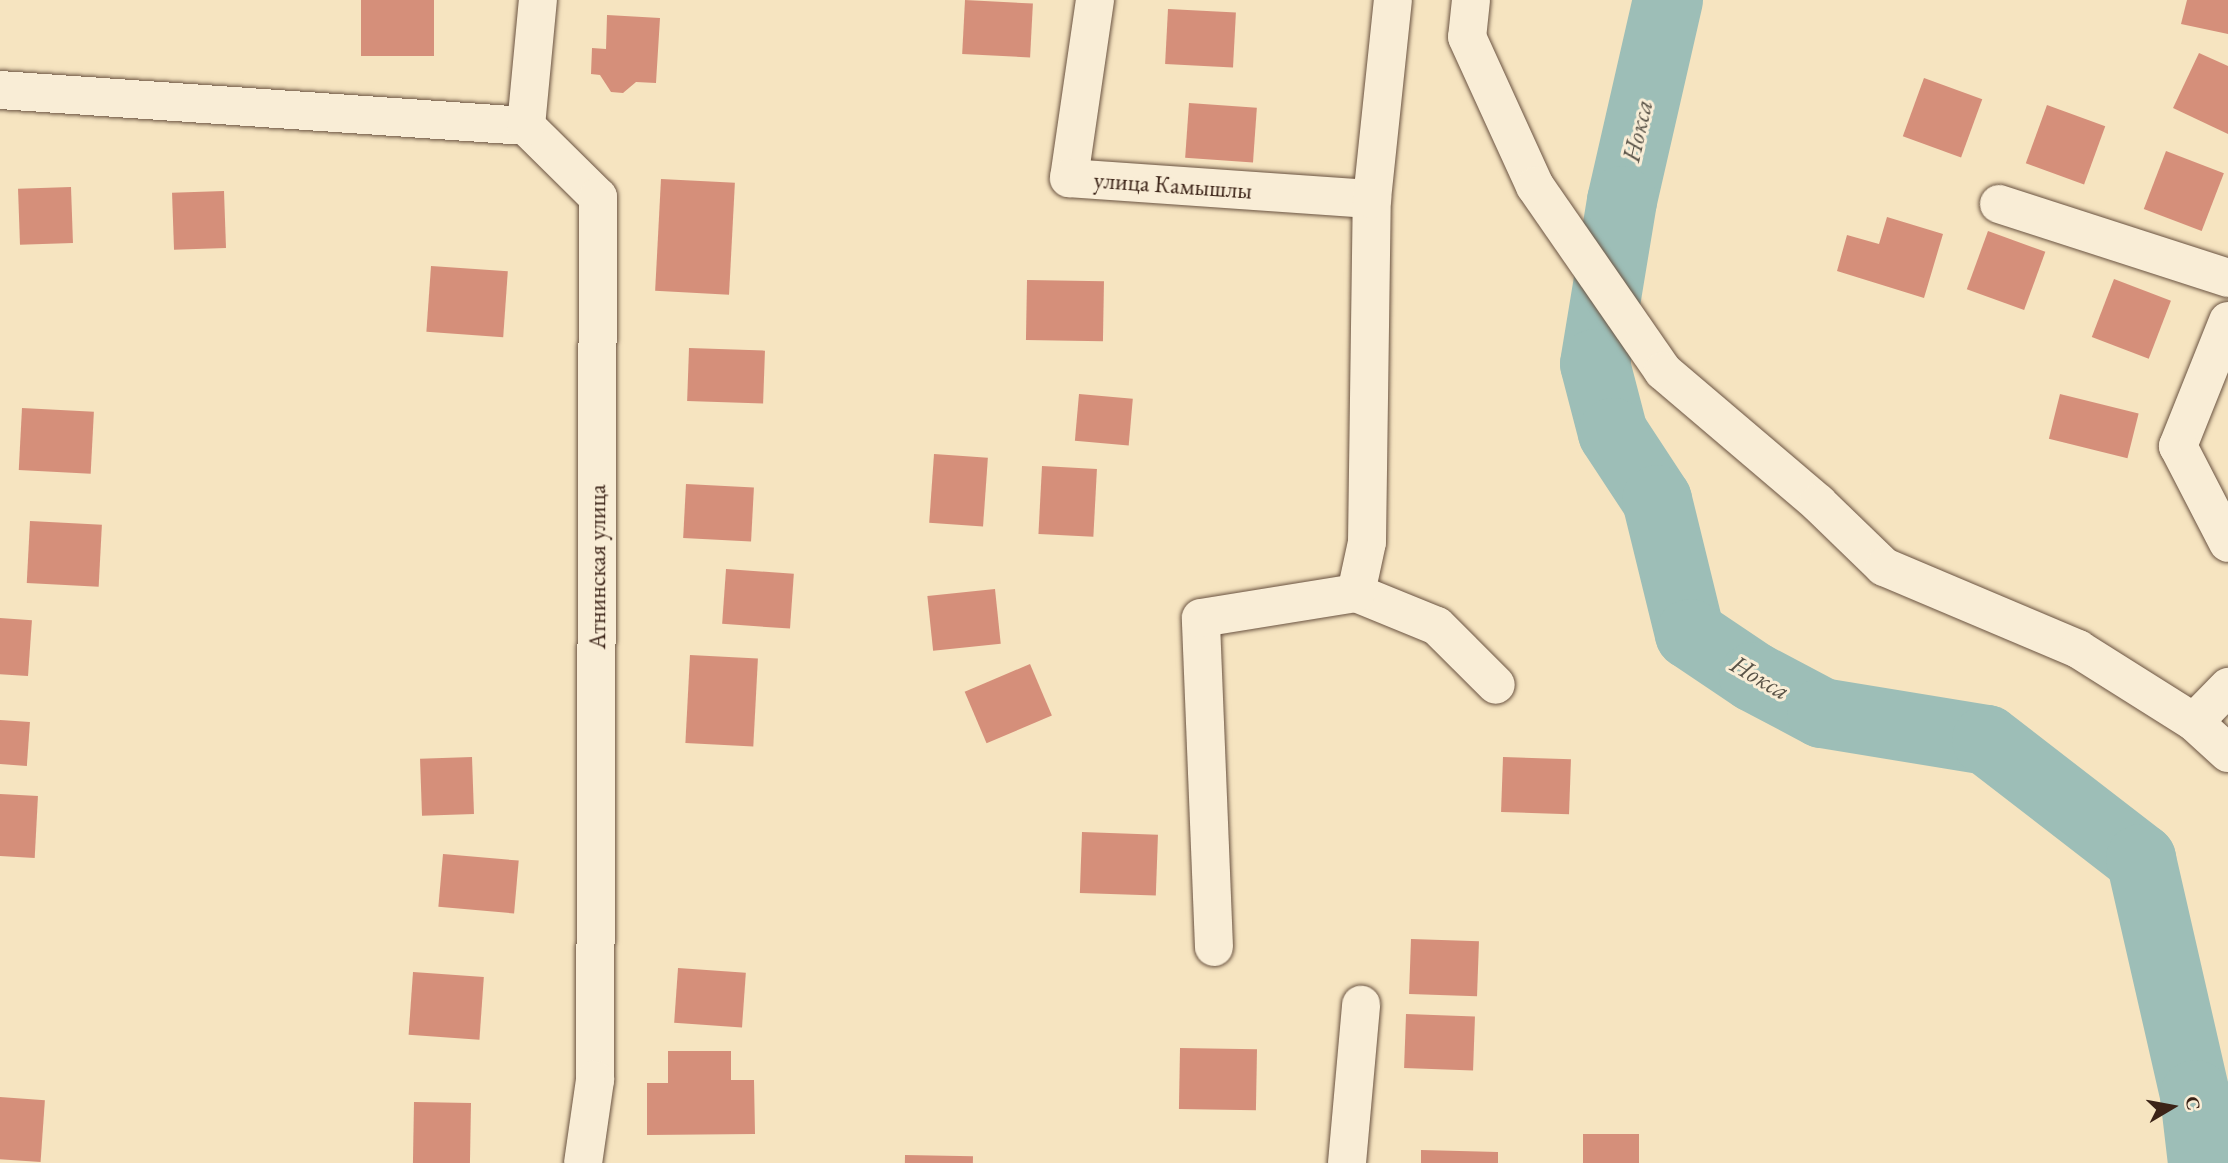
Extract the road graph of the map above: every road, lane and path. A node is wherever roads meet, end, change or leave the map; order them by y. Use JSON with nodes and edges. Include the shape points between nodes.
{"nodes":[{"id":1,"x":538,"y":0,"type":"edge"},
{"id":2,"x":1095,"y":0,"type":"edge"},
{"id":3,"x":1394,"y":0,"type":"edge"},
{"id":4,"x":1471,"y":0,"type":"edge"},
{"id":5,"x":0,"y":90,"type":"edge"},
{"id":6,"x":526,"y":126,"type":"junction"},
{"id":7,"x":1372,"y":199,"type":"junction"},
{"id":8,"x":1998,"y":204,"type":"dead end"},
{"id":9,"x":2228,"y":278,"type":"edge"},
{"id":10,"x":2228,"y":321,"type":"edge"},
{"id":11,"x":2226,"y":533,"type":"edge"},
{"id":12,"x":1356,"y":593,"type":"junction"},
{"id":13,"x":1496,"y":685,"type":"dead end"},
{"id":14,"x":2228,"y":687,"type":"edge"},
{"id":15,"x":2194,"y":722,"type":"junction"},
{"id":16,"x":2228,"y":753,"type":"edge"},
{"id":17,"x":1214,"y":947,"type":"dead end"},
{"id":18,"x":1361,"y":1005,"type":"dead end"},
{"id":19,"x":583,"y":1163,"type":"edge"},
{"id":20,"x":1347,"y":1163,"type":"edge"}],
"edges":[{"from":1,"to":6,"type":"street"},
{"from":2,"to":7,"type":"street","name":"улица Камышлы","via":[[1069,178]]},
{"from":3,"to":7,"type":"street"},
{"from":4,"to":15,"type":"street","via":[[1467,37],[1535,186],[1663,371],[1818,503],[1884,567],[2078,649]]},
{"from":5,"to":6,"type":"street"},
{"from":6,"to":19,"type":"street","name":"Атнинская улица","via":[[598,197],[595,1080]]},
{"from":7,"to":12,"type":"street","via":[[1367,541]]},
{"from":8,"to":9,"type":"street"},
{"from":10,"to":11,"type":"street","via":[[2178,446]]},
{"from":12,"to":13,"type":"street","via":[[1437,626]]},
{"from":12,"to":17,"type":"street","via":[[1200,618]]},
{"from":14,"to":15,"type":"street"},
{"from":15,"to":16,"type":"street"},
{"from":18,"to":20,"type":"street"}]}
